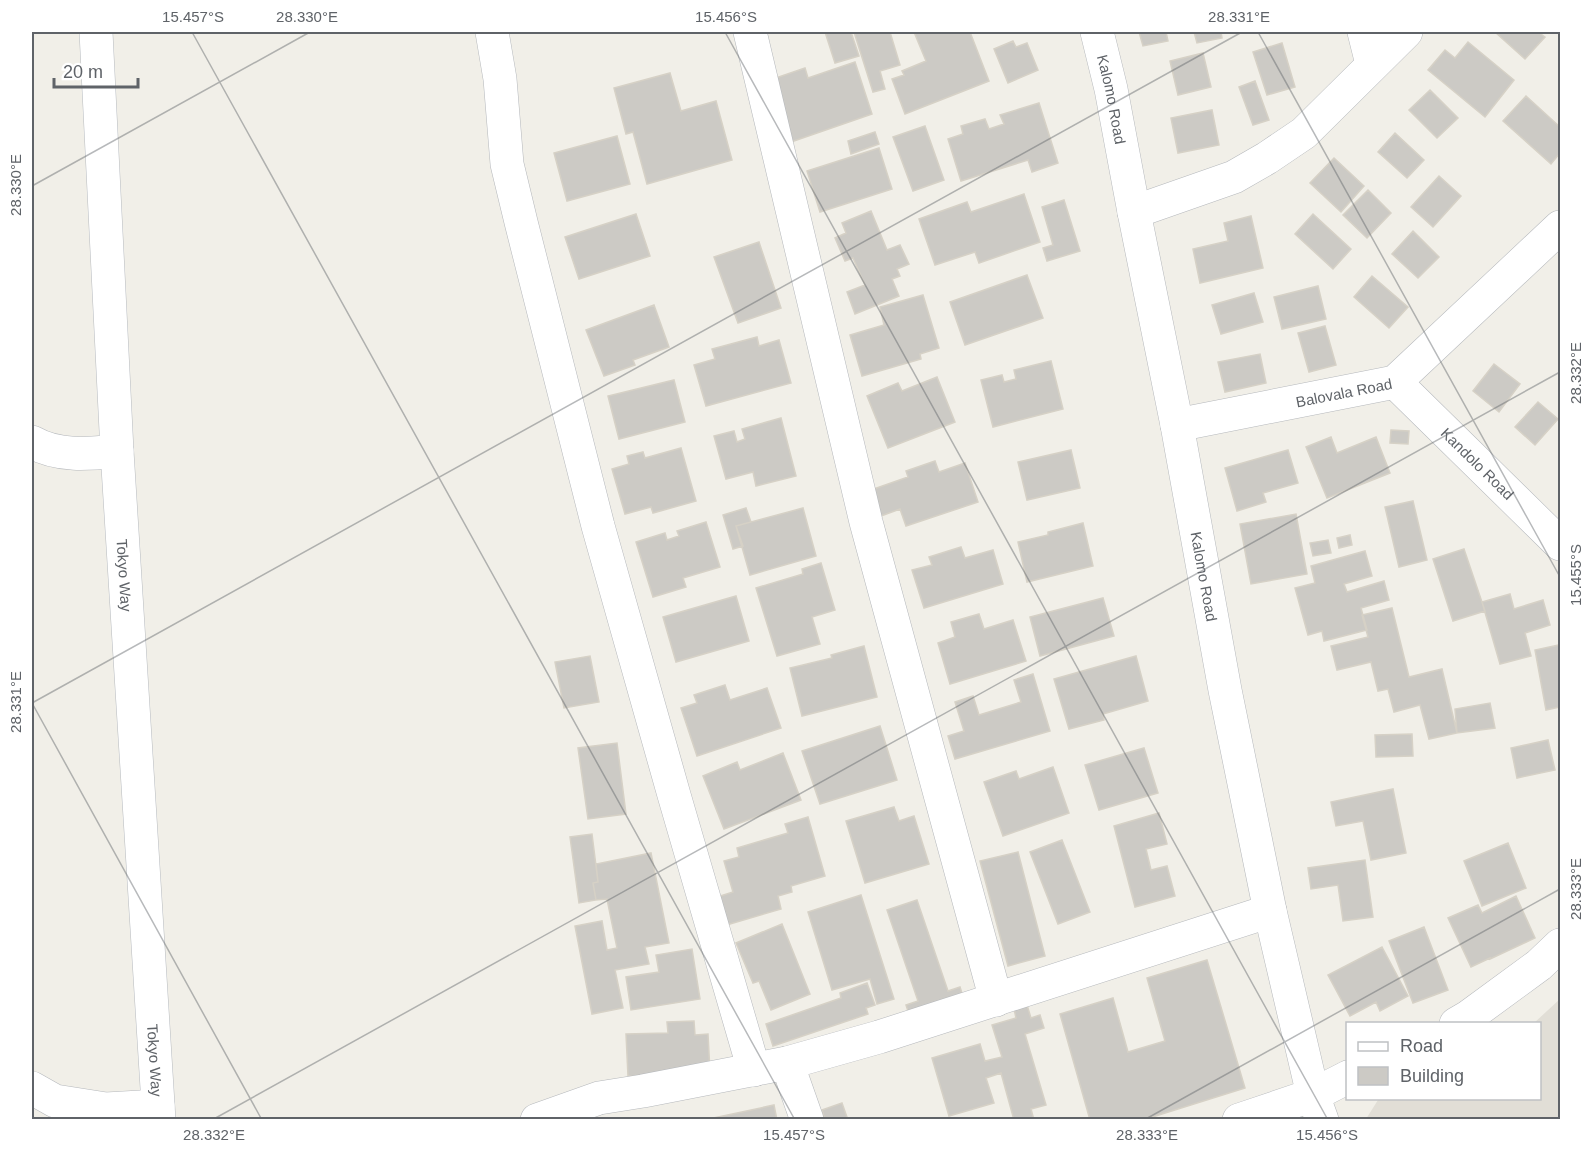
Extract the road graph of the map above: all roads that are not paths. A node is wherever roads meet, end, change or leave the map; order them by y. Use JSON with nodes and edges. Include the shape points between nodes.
{"nodes":[{"id":1,"x":96,"y":32,"type":"edge"},
{"id":2,"x":492,"y":32,"type":"edge"},
{"id":3,"x":750,"y":32,"type":"edge"},
{"id":4,"x":1097,"y":32,"type":"edge"},
{"id":5,"x":1364,"y":32,"type":"edge"},
{"id":6,"x":1406,"y":32,"type":"edge"},
{"id":7,"x":1372,"y":64,"type":"junction"},
{"id":8,"x":1134,"y":212,"type":"junction"},
{"id":9,"x":1560,"y":227,"type":"edge"},
{"id":10,"x":1395,"y":382,"type":"junction"},
{"id":11,"x":1176,"y":425,"type":"junction"},
{"id":12,"x":32,"y":442,"type":"edge"},
{"id":13,"x":117,"y":451,"type":"junction"},
{"id":14,"x":1560,"y":544,"type":"edge"},
{"id":15,"x":1270,"y":911,"type":"junction"},
{"id":16,"x":1560,"y":945,"type":"edge"},
{"id":17,"x":996,"y":1000,"type":"junction"},
{"id":18,"x":1458,"y":1022,"type":"edge"},
{"id":19,"x":787,"y":1063,"type":"junction"},
{"id":20,"x":754,"y":1070,"type":"junction"},
{"id":21,"x":1346,"y":1078,"type":"edge"},
{"id":22,"x":32,"y":1088,"type":"edge"},
{"id":23,"x":1318,"y":1107,"type":"edge"},
{"id":24,"x":158,"y":1113,"type":"edge"},
{"id":25,"x":537,"y":1119,"type":"edge"},
{"id":26,"x":807,"y":1119,"type":"edge"},
{"id":27,"x":1239,"y":1119,"type":"edge"}],
"edges":[{"from":1,"to":13,"type":"street","name":"Tokyo Way"},
{"from":2,"to":20,"type":"street","via":[[507,164],[521,222],[598,526]]},
{"from":3,"to":17,"type":"street","via":[[866,522]]},
{"from":4,"to":8,"type":"street","name":"Kalomo Road"},
{"from":5,"to":7,"type":"street"},
{"from":6,"to":7,"type":"street"},
{"from":7,"to":8,"type":"street","via":[[1304,133],[1267,158],[1234,177]]},
{"from":8,"to":11,"type":"street","name":"Kalomo Road"},
{"from":9,"to":10,"type":"street","name":"Balovala Road"},
{"from":10,"to":11,"type":"street","name":"Balovala Road"},
{"from":10,"to":14,"type":"street","name":"Kandolo Road"},
{"from":11,"to":15,"type":"street","name":"Kalomo Road"},
{"from":12,"to":13,"type":"street","via":[[41,448],[76,454]]},
{"from":13,"to":24,"type":"street","name":"Tokyo Way"},
{"from":15,"to":17,"type":"street"},
{"from":15,"to":23,"type":"street","name":"Kalomo Road"},
{"from":16,"to":18,"type":"street","via":[[1539,965]]},
{"from":17,"to":19,"type":"street"},
{"from":19,"to":20,"type":"street"},
{"from":19,"to":26,"type":"street"},
{"from":20,"to":25,"type":"street","via":[[599,1098]]},
{"from":21,"to":23,"type":"street"},
{"from":22,"to":24,"type":"street","via":[[55,1101]]},
{"from":23,"to":27,"type":"street"}]}
